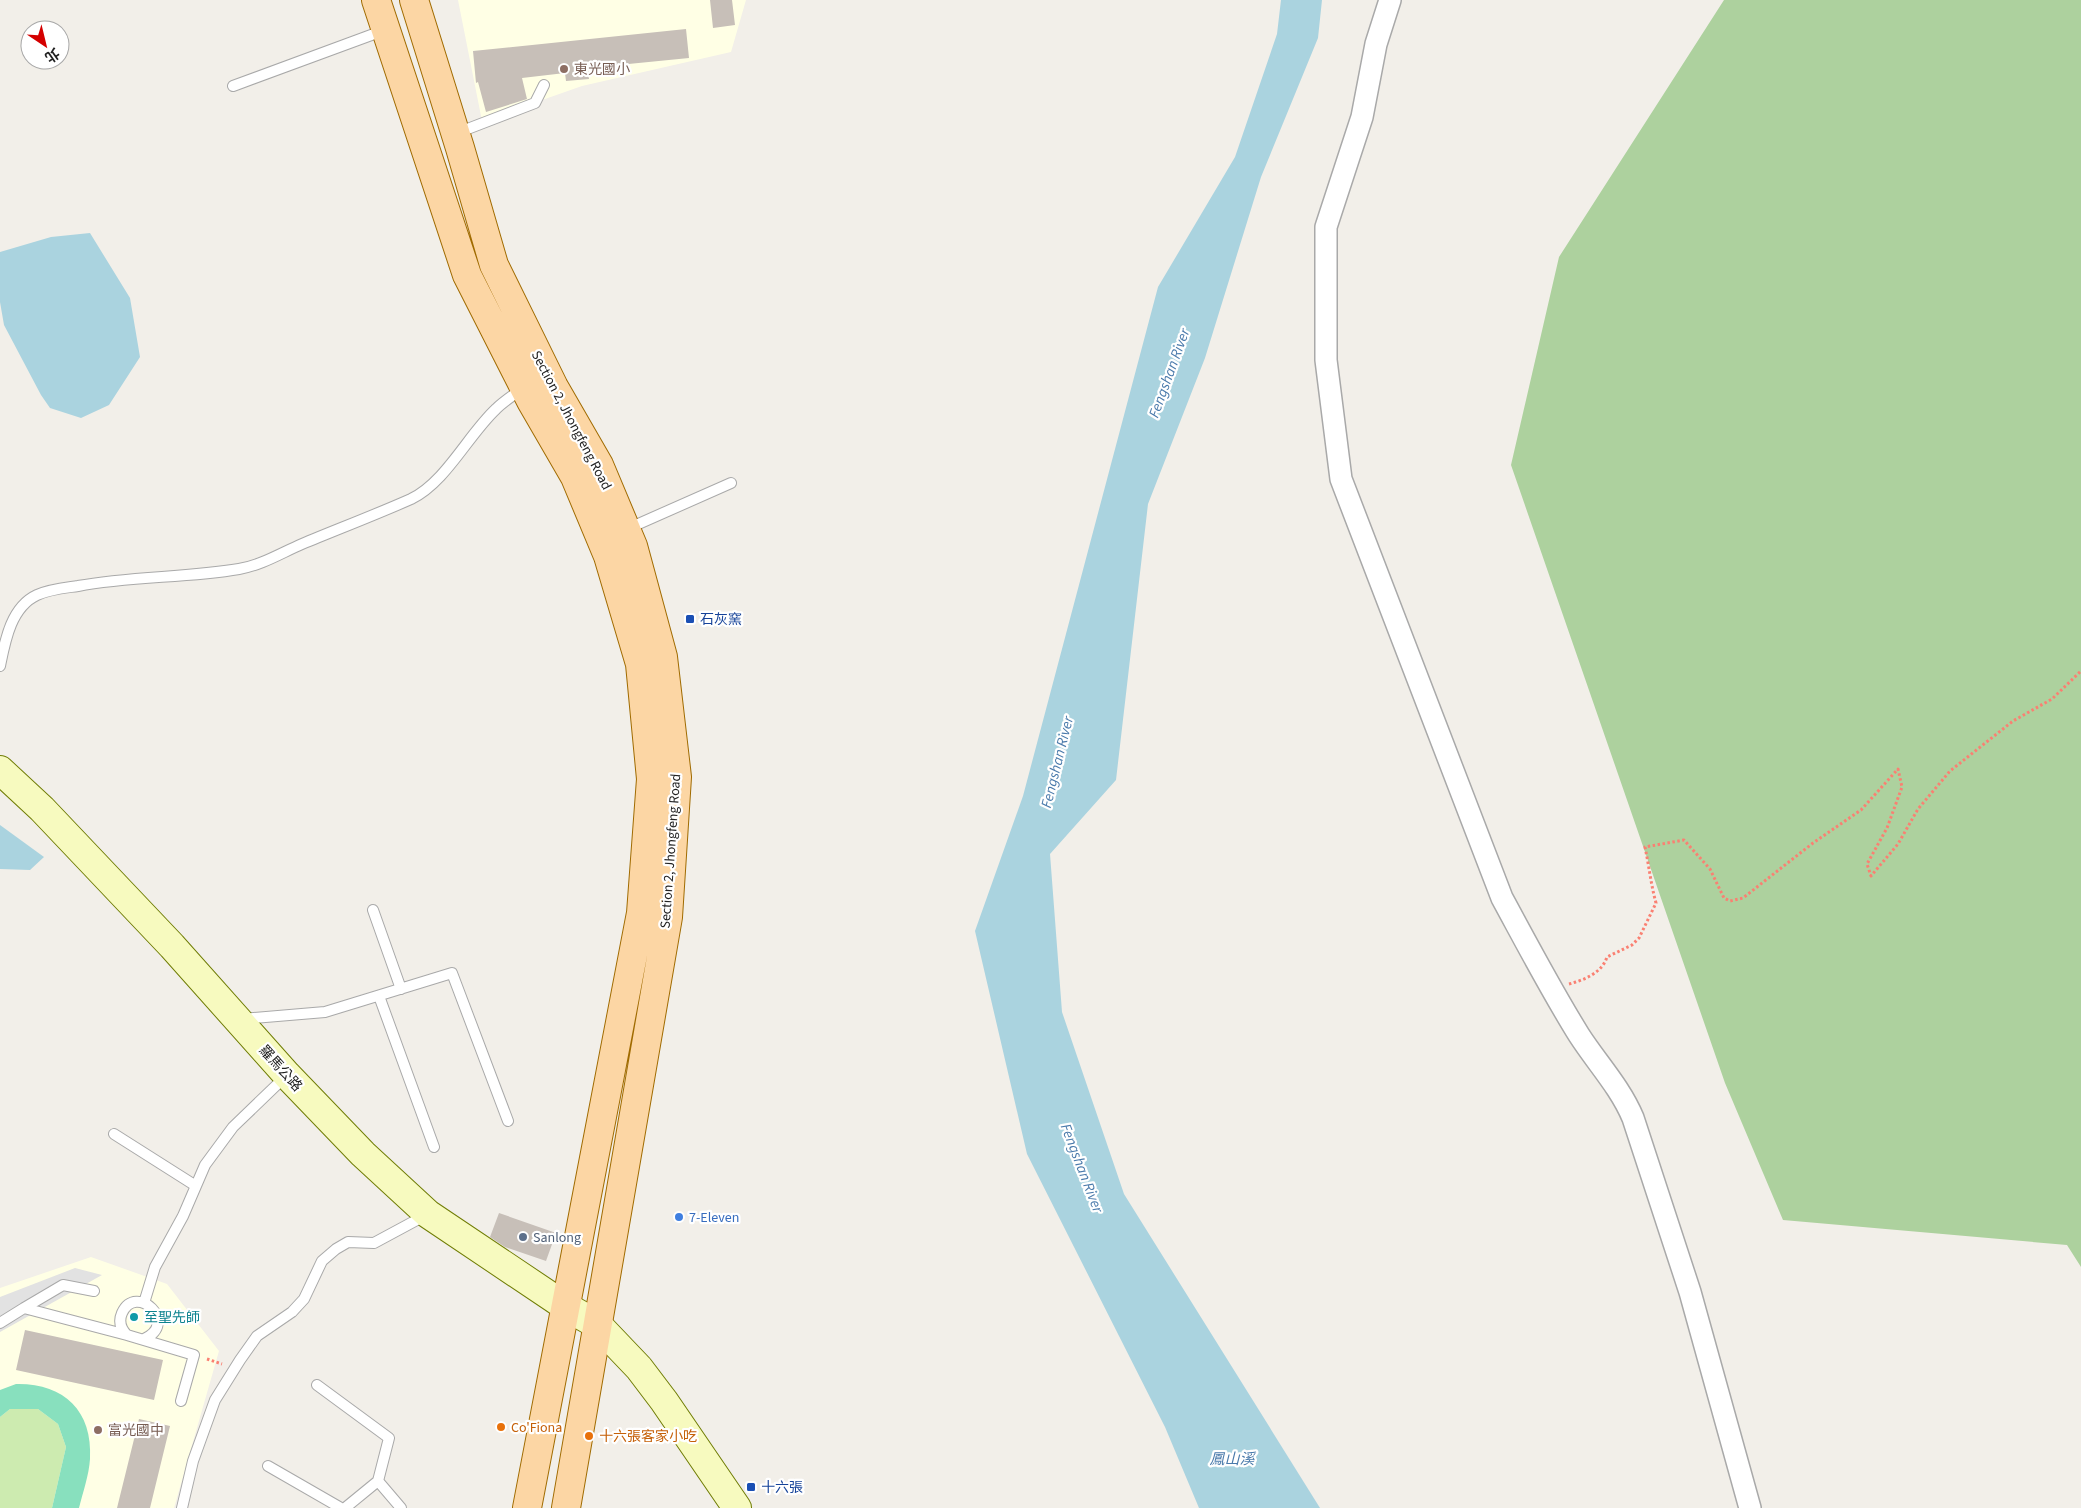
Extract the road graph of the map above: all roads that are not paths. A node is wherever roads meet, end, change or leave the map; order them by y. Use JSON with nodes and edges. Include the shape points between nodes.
{"nodes":[{"id":1,"x":376,"y":0,"type":"edge"},
{"id":2,"x":414,"y":0,"type":"edge"},
{"id":3,"x":1390,"y":0,"type":"edge"},
{"id":4,"x":388,"y":35,"type":"junction"},
{"id":5,"x":544,"y":85,"type":"dead end"},
{"id":6,"x":233,"y":86,"type":"dead end"},
{"id":7,"x":456,"y":134,"type":"junction"},
{"id":8,"x":543,"y":365,"type":"junction"},
{"id":9,"x":521,"y":383,"type":"junction"},
{"id":10,"x":731,"y":483,"type":"dead end"},
{"id":11,"x":626,"y":529,"type":"junction"},
{"id":12,"x":645,"y":638,"type":"junction"},
{"id":13,"x":0,"y":666,"type":"edge"},
{"id":14,"x":0,"y":770,"type":"edge"},
{"id":15,"x":373,"y":910,"type":"dead end"},
{"id":16,"x":401,"y":989,"type":"junction"},
{"id":17,"x":379,"y":996,"type":"junction"},
{"id":18,"x":238,"y":1020,"type":"junction"},
{"id":19,"x":287,"y":1075,"type":"junction"},
{"id":20,"x":508,"y":1121,"type":"dead end"},
{"id":21,"x":114,"y":1134,"type":"dead end"},
{"id":22,"x":434,"y":1147,"type":"dead end"},
{"id":23,"x":196,"y":1186,"type":"junction"},
{"id":24,"x":428,"y":1214,"type":"junction"},
{"id":25,"x":94,"y":1290,"type":"dead end"},
{"id":26,"x":144,"y":1303,"type":"junction"},
{"id":27,"x":565,"y":1306,"type":"junction"},
{"id":28,"x":24,"y":1308,"type":"junction"},
{"id":29,"x":0,"y":1323,"type":"edge"},
{"id":30,"x":598,"y":1325,"type":"junction"},
{"id":31,"x":127,"y":1335,"type":"junction"},
{"id":32,"x":144,"y":1339,"type":"junction"},
{"id":33,"x":317,"y":1384,"type":"dead end"},
{"id":34,"x":181,"y":1401,"type":"dead end"},
{"id":35,"x":268,"y":1466,"type":"dead end"},
{"id":36,"x":378,"y":1481,"type":"junction"},
{"id":37,"x":182,"y":1508,"type":"edge"},
{"id":38,"x":341,"y":1508,"type":"edge"},
{"id":39,"x":345,"y":1508,"type":"edge"},
{"id":40,"x":401,"y":1508,"type":"edge"},
{"id":41,"x":528,"y":1508,"type":"edge"},
{"id":42,"x":566,"y":1508,"type":"edge"},
{"id":43,"x":738,"y":1508,"type":"edge"},
{"id":44,"x":1750,"y":1508,"type":"edge"}],
"edges":[{"from":1,"to":4,"type":"main road","name":"Section 2, Jhongfeng Road"},
{"from":2,"to":7,"type":"main road","name":"Section 2, Jhongfeng Road"},
{"from":3,"to":44,"type":"street","via":[[1376,44],[1362,117],[1326,227],[1326,360],[1341,479],[1502,898],[1580,1036],[1626,1102],[1633,1118],[1690,1292]]},
{"from":4,"to":6,"type":"lane","via":[[374,34]]},
{"from":4,"to":9,"type":"main road","name":"Section 2, Jhongfeng Road","via":[[467,275]]},
{"from":5,"to":7,"type":"lane","via":[[535,103]]},
{"from":7,"to":8,"type":"main road","name":"Section 2, Jhongfeng Road","via":[[494,265]]},
{"from":8,"to":9,"type":"main road"},
{"from":8,"to":11,"type":"main road","name":"Section 2, Jhongfeng Road","via":[[599,464]]},
{"from":9,"to":12,"type":"main road","name":"Section 2, Jhongfeng Road","via":[[575,477]]},
{"from":9,"to":13,"type":"lane","via":[[445,470],[413,498],[263,563],[241,569],[102,581],[36,595],[19,611],[7,634]]},
{"from":10,"to":11,"type":"lane"},
{"from":11,"to":12,"type":"main road","name":"Section 2, Jhongfeng Road","via":[[633,546]]},
{"from":12,"to":27,"type":"main road","name":"Section 2, Jhongfeng Road","via":[[640,664],[651,779],[641,913]]},
{"from":12,"to":30,"type":"main road","name":"Section 2, Jhongfeng Road","via":[[663,657],[677,777],[668,917]]},
{"from":14,"to":18,"type":"main road","name":"羅馬公路","via":[[172,946]]},
{"from":15,"to":16,"type":"lane"},
{"from":16,"to":17,"type":"lane"},
{"from":16,"to":20,"type":"lane","via":[[452,974]]},
{"from":17,"to":18,"type":"lane","via":[[325,1012]]},
{"from":17,"to":22,"type":"lane"},
{"from":18,"to":19,"type":"main road","name":"羅馬公路"},
{"from":19,"to":23,"type":"lane","via":[[233,1127],[205,1165]]},
{"from":19,"to":24,"type":"main road","name":"羅馬公路"},
{"from":21,"to":23,"type":"lane"},
{"from":23,"to":26,"type":"lane","via":[[155,1267]]},
{"from":24,"to":27,"type":"main road","name":"羅馬公路"},
{"from":24,"to":37,"type":"lane","via":[[374,1242],[348,1242],[336,1249],[322,1260],[304,1299],[292,1312],[257,1336],[215,1400],[193,1461]]},
{"from":25,"to":28,"type":"lane","via":[[63,1285]]},
{"from":26,"to":31,"type":"lane","via":[[132,1303],[122,1312],[120,1324]]},
{"from":26,"to":32,"type":"lane","via":[[154,1309],[158,1321],[154,1332]]},
{"from":27,"to":30,"type":"main road","name":"羅馬公路"},
{"from":27,"to":41,"type":"main road","name":"Section 2, Jhongfeng Road"},
{"from":28,"to":29,"type":"lane"},
{"from":28,"to":31,"type":"lane"},
{"from":30,"to":42,"type":"main road","name":"Section 2, Jhongfeng Road"},
{"from":30,"to":43,"type":"main road","name":"羅馬公路","via":[[639,1368]]},
{"from":31,"to":32,"type":"lane"},
{"from":32,"to":34,"type":"lane","via":[[194,1355]]},
{"from":33,"to":36,"type":"lane","via":[[389,1438]]},
{"from":35,"to":38,"type":"lane"},
{"from":36,"to":39,"type":"lane"},
{"from":36,"to":40,"type":"lane"}]}
